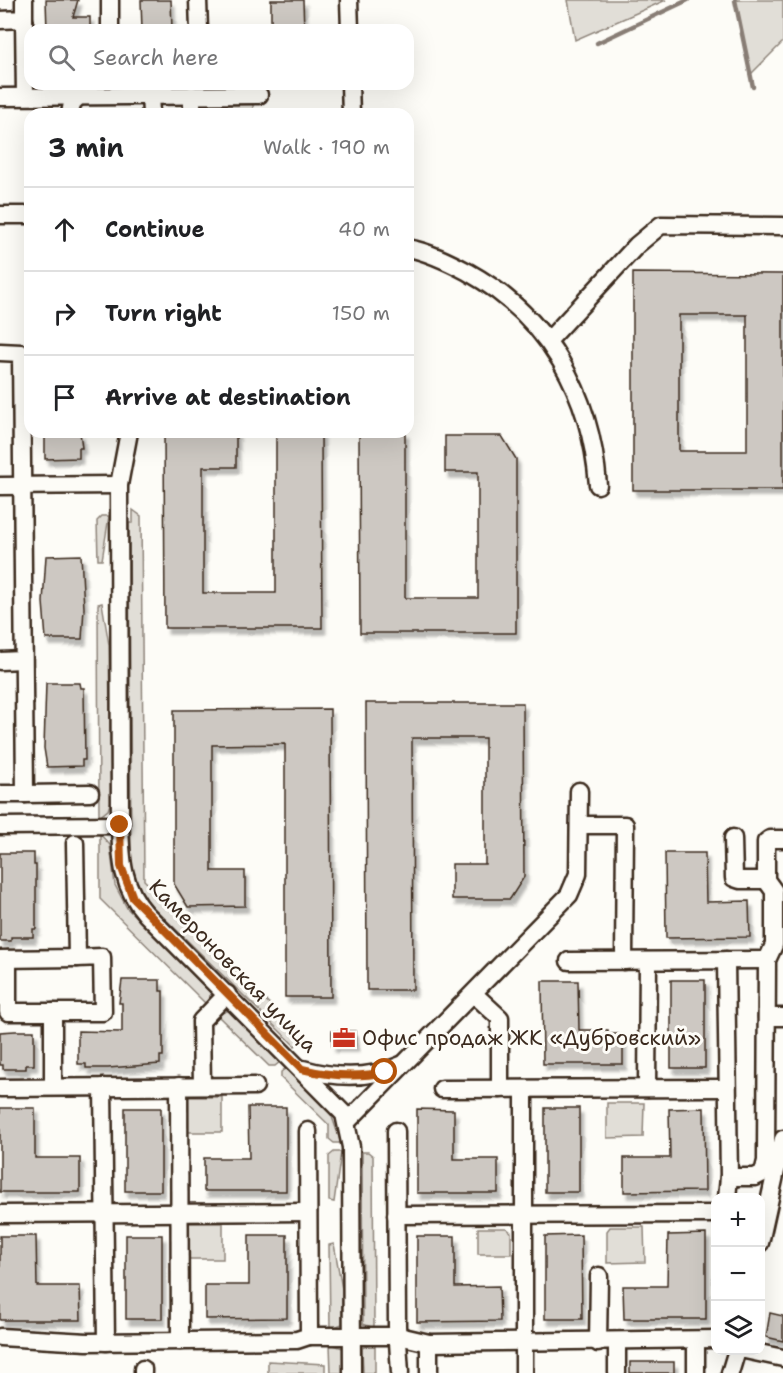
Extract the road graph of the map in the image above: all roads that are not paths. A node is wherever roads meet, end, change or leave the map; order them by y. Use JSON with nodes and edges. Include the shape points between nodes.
{"nodes":[{"id":1,"x":24,"y":0,"type":"edge"},
{"id":2,"x":110,"y":0,"type":"edge"},
{"id":3,"x":198,"y":0,"type":"edge"},
{"id":4,"x":349,"y":0,"type":"edge"},
{"id":5,"x":24,"y":19,"type":"junction"},
{"id":6,"x":0,"y":20,"type":"edge"},
{"id":7,"x":24,"y":24,"type":"edge"},
{"id":8,"x":110,"y":24,"type":"edge"},
{"id":9,"x":199,"y":24,"type":"edge"},
{"id":10,"x":350,"y":24,"type":"edge"},
{"id":11,"x":25,"y":90,"type":"edge"},
{"id":12,"x":112,"y":90,"type":"edge"},
{"id":13,"x":350,"y":90,"type":"edge"},
{"id":14,"x":198,"y":92,"type":"edge"},
{"id":15,"x":80,"y":95,"type":"junction"},
{"id":16,"x":150,"y":95,"type":"junction"},
{"id":17,"x":259,"y":95,"type":"dead end"},
{"id":18,"x":25,"y":96,"type":"junction"},
{"id":19,"x":0,"y":97,"type":"edge"},
{"id":20,"x":71,"y":108,"type":"edge"},
{"id":21,"x":151,"y":108,"type":"edge"},
{"id":22,"x":194,"y":108,"type":"edge"},
{"id":23,"x":351,"y":108,"type":"edge"},
{"id":24,"x":0,"y":215,"type":"edge"},
{"id":25,"x":24,"y":215,"type":"edge"},
{"id":26,"x":783,"y":226,"type":"edge"},
{"id":27,"x":414,"y":250,"type":"edge"},
{"id":28,"x":548,"y":341,"type":"junction"},
{"id":29,"x":0,"y":352,"type":"edge"},
{"id":30,"x":128,"y":438,"type":"edge"},
{"id":31,"x":598,"y":484,"type":"dead end"},
{"id":32,"x":119,"y":485,"type":"junction"},
{"id":33,"x":0,"y":486,"type":"edge"},
{"id":34,"x":22,"y":486,"type":"junction"},
{"id":35,"x":22,"y":660,"type":"junction"},
{"id":36,"x":0,"y":661,"type":"edge"},
{"id":37,"x":579,"y":791,"type":"dead end"},
{"id":38,"x":90,"y":793,"type":"dead end"},
{"id":39,"x":0,"y":794,"type":"edge"},
{"id":40,"x":25,"y":794,"type":"junction"},
{"id":41,"x":120,"y":825,"type":"junction"},
{"id":42,"x":579,"y":825,"type":"junction"},
{"id":43,"x":0,"y":826,"type":"edge"},
{"id":44,"x":733,"y":838,"type":"dead end"},
{"id":45,"x":783,"y":838,"type":"edge"},
{"id":46,"x":75,"y":843,"type":"dead end"},
{"id":47,"x":765,"y":880,"type":"junction"},
{"id":48,"x":77,"y":958,"type":"junction"},
{"id":49,"x":4,"y":959,"type":"edge"},
{"id":50,"x":648,"y":960,"type":"junction"},
{"id":51,"x":726,"y":960,"type":"junction"},
{"id":52,"x":767,"y":960,"type":"junction"},
{"id":53,"x":569,"y":961,"type":"dead end"},
{"id":54,"x":624,"y":961,"type":"junction"},
{"id":55,"x":227,"y":994,"type":"junction"},
{"id":56,"x":474,"y":994,"type":"junction"},
{"id":57,"x":53,"y":1012,"type":"junction"},
{"id":58,"x":775,"y":1017,"type":"edge"},
{"id":59,"x":407,"y":1062,"type":"junction"},
{"id":60,"x":302,"y":1069,"type":"junction"},
{"id":61,"x":179,"y":1086,"type":"junction"},
{"id":62,"x":201,"y":1086,"type":"junction"},
{"id":63,"x":255,"y":1086,"type":"dead end"},
{"id":64,"x":53,"y":1087,"type":"junction"},
{"id":65,"x":103,"y":1087,"type":"junction"},
{"id":66,"x":0,"y":1088,"type":"edge"},
{"id":67,"x":647,"y":1088,"type":"junction"},
{"id":68,"x":726,"y":1088,"type":"junction"},
{"id":69,"x":442,"y":1089,"type":"dead end"},
{"id":70,"x":500,"y":1089,"type":"junction"},
{"id":71,"x":524,"y":1089,"type":"junction"},
{"id":72,"x":347,"y":1122,"type":"junction"},
{"id":73,"x":308,"y":1131,"type":"dead end"},
{"id":74,"x":396,"y":1131,"type":"dead end"},
{"id":75,"x":783,"y":1138,"type":"edge"},
{"id":76,"x":729,"y":1177,"type":"junction"},
{"id":77,"x":727,"y":1193,"type":"edge"},
{"id":78,"x":308,"y":1212,"type":"junction"},
{"id":79,"x":179,"y":1213,"type":"junction"},
{"id":80,"x":0,"y":1214,"type":"edge"},
{"id":81,"x":104,"y":1214,"type":"junction"},
{"id":82,"x":523,"y":1214,"type":"junction"},
{"id":83,"x":711,"y":1214,"type":"edge"},
{"id":84,"x":775,"y":1214,"type":"edge"},
{"id":85,"x":396,"y":1215,"type":"junction"},
{"id":86,"x":765,"y":1233,"type":"edge"},
{"id":87,"x":599,"y":1276,"type":"dead end"},
{"id":88,"x":309,"y":1336,"type":"junction"},
{"id":89,"x":352,"y":1336,"type":"junction"},
{"id":90,"x":399,"y":1336,"type":"junction"},
{"id":91,"x":0,"y":1337,"type":"edge"},
{"id":92,"x":711,"y":1340,"type":"edge"},
{"id":93,"x":180,"y":1341,"type":"junction"},
{"id":94,"x":106,"y":1342,"type":"junction"},
{"id":95,"x":616,"y":1342,"type":"junction"},
{"id":96,"x":696,"y":1342,"type":"junction"},
{"id":97,"x":429,"y":1343,"type":"junction"},
{"id":98,"x":524,"y":1343,"type":"junction"},
{"id":99,"x":598,"y":1343,"type":"junction"},
{"id":100,"x":765,"y":1354,"type":"edge"},
{"id":101,"x":735,"y":1355,"type":"edge"},
{"id":102,"x":783,"y":1358,"type":"edge"},
{"id":103,"x":352,"y":1373,"type":"edge"},
{"id":104,"x":400,"y":1373,"type":"edge"},
{"id":105,"x":429,"y":1373,"type":"edge"},
{"id":106,"x":524,"y":1373,"type":"edge"},
{"id":107,"x":617,"y":1373,"type":"edge"},
{"id":108,"x":696,"y":1373,"type":"edge"},
{"id":109,"x":730,"y":1373,"type":"edge"}],
"edges":[{"from":1,"to":5,"type":"street"},
{"from":2,"to":8,"type":"street"},
{"from":3,"to":9,"type":"street"},
{"from":4,"to":10,"type":"street"},
{"from":5,"to":6,"type":"street"},
{"from":5,"to":7,"type":"street"},
{"from":11,"to":18,"type":"street"},
{"from":12,"to":15,"type":"street"},
{"from":12,"to":16,"type":"street"},
{"from":13,"to":23,"type":"street"},
{"from":14,"to":16,"type":"street"},
{"from":14,"to":17,"type":"street"},
{"from":14,"to":22,"type":"street"},
{"from":15,"to":18,"type":"street"},
{"from":15,"to":20,"type":"street"},
{"from":16,"to":21,"type":"street"},
{"from":18,"to":19,"type":"street"},
{"from":24,"to":25,"type":"street"},
{"from":26,"to":28,"type":"street","via":[[661,225],[637,245]]},
{"from":27,"to":28,"type":"street","via":[[450,262],[488,283]]},
{"from":28,"to":31,"type":"street","via":[[572,380],[590,426]]},
{"from":29,"to":34,"type":"street","via":[[21,353]]},
{"from":30,"to":32,"type":"street","name":"Камероновская улица"},
{"from":32,"to":34,"type":"street"},
{"from":32,"to":41,"type":"street","name":"Камероновская улица"},
{"from":33,"to":34,"type":"street"},
{"from":34,"to":35,"type":"street"},
{"from":35,"to":36,"type":"street"},
{"from":35,"to":40,"type":"street"},
{"from":37,"to":42,"type":"street"},
{"from":38,"to":40,"type":"street"},
{"from":39,"to":40,"type":"street"},
{"from":41,"to":43,"type":"street"},
{"from":41,"to":55,"type":"street","name":"Камероновская улица","via":[[121,866],[133,898]]},
{"from":42,"to":54,"type":"street","via":[[625,825]]},
{"from":42,"to":56,"type":"street","via":[[578,874],[569,895]]},
{"from":44,"to":47,"type":"street","via":[[734,878]]},
{"from":45,"to":47,"type":"street","via":[[766,842]]},
{"from":46,"to":48,"type":"street"},
{"from":47,"to":52,"type":"street","via":[[774,891],[774,945]]},
{"from":48,"to":49,"type":"street"},
{"from":48,"to":57,"type":"street","via":[[102,957],[103,1012]]},
{"from":49,"to":57,"type":"street","via":[[8,1012]]},
{"from":50,"to":51,"type":"street"},
{"from":50,"to":54,"type":"street"},
{"from":50,"to":67,"type":"street"},
{"from":51,"to":52,"type":"street"},
{"from":51,"to":68,"type":"street"},
{"from":52,"to":58,"type":"street"},
{"from":53,"to":54,"type":"street"},
{"from":55,"to":60,"type":"street","name":"Камероновская улица"},
{"from":55,"to":62,"type":"street","via":[[201,1021]]},
{"from":56,"to":59,"type":"street"},
{"from":56,"to":70,"type":"street","via":[[500,1018]]},
{"from":57,"to":64,"type":"street"},
{"from":58,"to":76,"type":"street","via":[[763,1173],[755,1177]]},
{"from":59,"to":60,"type":"street","via":[[368,1075],[334,1075]]},
{"from":59,"to":72,"type":"street"},
{"from":60,"to":72,"type":"street","name":"Камероновская улица","via":[[339,1107]]},
{"from":61,"to":62,"type":"street"},
{"from":61,"to":65,"type":"street"},
{"from":61,"to":79,"type":"street"},
{"from":62,"to":63,"type":"street"},
{"from":64,"to":65,"type":"street"},
{"from":64,"to":66,"type":"street"},
{"from":65,"to":81,"type":"street"},
{"from":67,"to":68,"type":"street"},
{"from":67,"to":71,"type":"street"},
{"from":68,"to":76,"type":"street"},
{"from":69,"to":70,"type":"street"},
{"from":70,"to":71,"type":"street"},
{"from":71,"to":82,"type":"street"},
{"from":72,"to":89,"type":"street","name":"Камероновская улица","via":[[351,1148]]},
{"from":73,"to":78,"type":"street"},
{"from":74,"to":85,"type":"street"},
{"from":75,"to":84,"type":"street"},
{"from":76,"to":77,"type":"street"},
{"from":78,"to":79,"type":"street"},
{"from":78,"to":88,"type":"street"},
{"from":79,"to":81,"type":"street"},
{"from":79,"to":93,"type":"street"},
{"from":80,"to":81,"type":"street"},
{"from":81,"to":94,"type":"street"},
{"from":82,"to":83,"type":"street"},
{"from":82,"to":85,"type":"street"},
{"from":82,"to":98,"type":"street"},
{"from":84,"to":86,"type":"street"},
{"from":85,"to":90,"type":"street"},
{"from":87,"to":99,"type":"street"},
{"from":88,"to":89,"type":"street"},
{"from":88,"to":93,"type":"street","via":[[297,1340]]},
{"from":89,"to":90,"type":"street"},
{"from":89,"to":103,"type":"street","name":"Камероновская улица"},
{"from":90,"to":97,"type":"street"},
{"from":90,"to":104,"type":"street"},
{"from":91,"to":94,"type":"street"},
{"from":92,"to":96,"type":"street"},
{"from":93,"to":94,"type":"street"},
{"from":95,"to":96,"type":"street"},
{"from":95,"to":99,"type":"street"},
{"from":95,"to":107,"type":"street"},
{"from":96,"to":108,"type":"street"},
{"from":97,"to":98,"type":"street"},
{"from":97,"to":105,"type":"street"},
{"from":98,"to":99,"type":"street"},
{"from":98,"to":106,"type":"street"},
{"from":100,"to":102,"type":"street"},
{"from":101,"to":109,"type":"street"}]}
